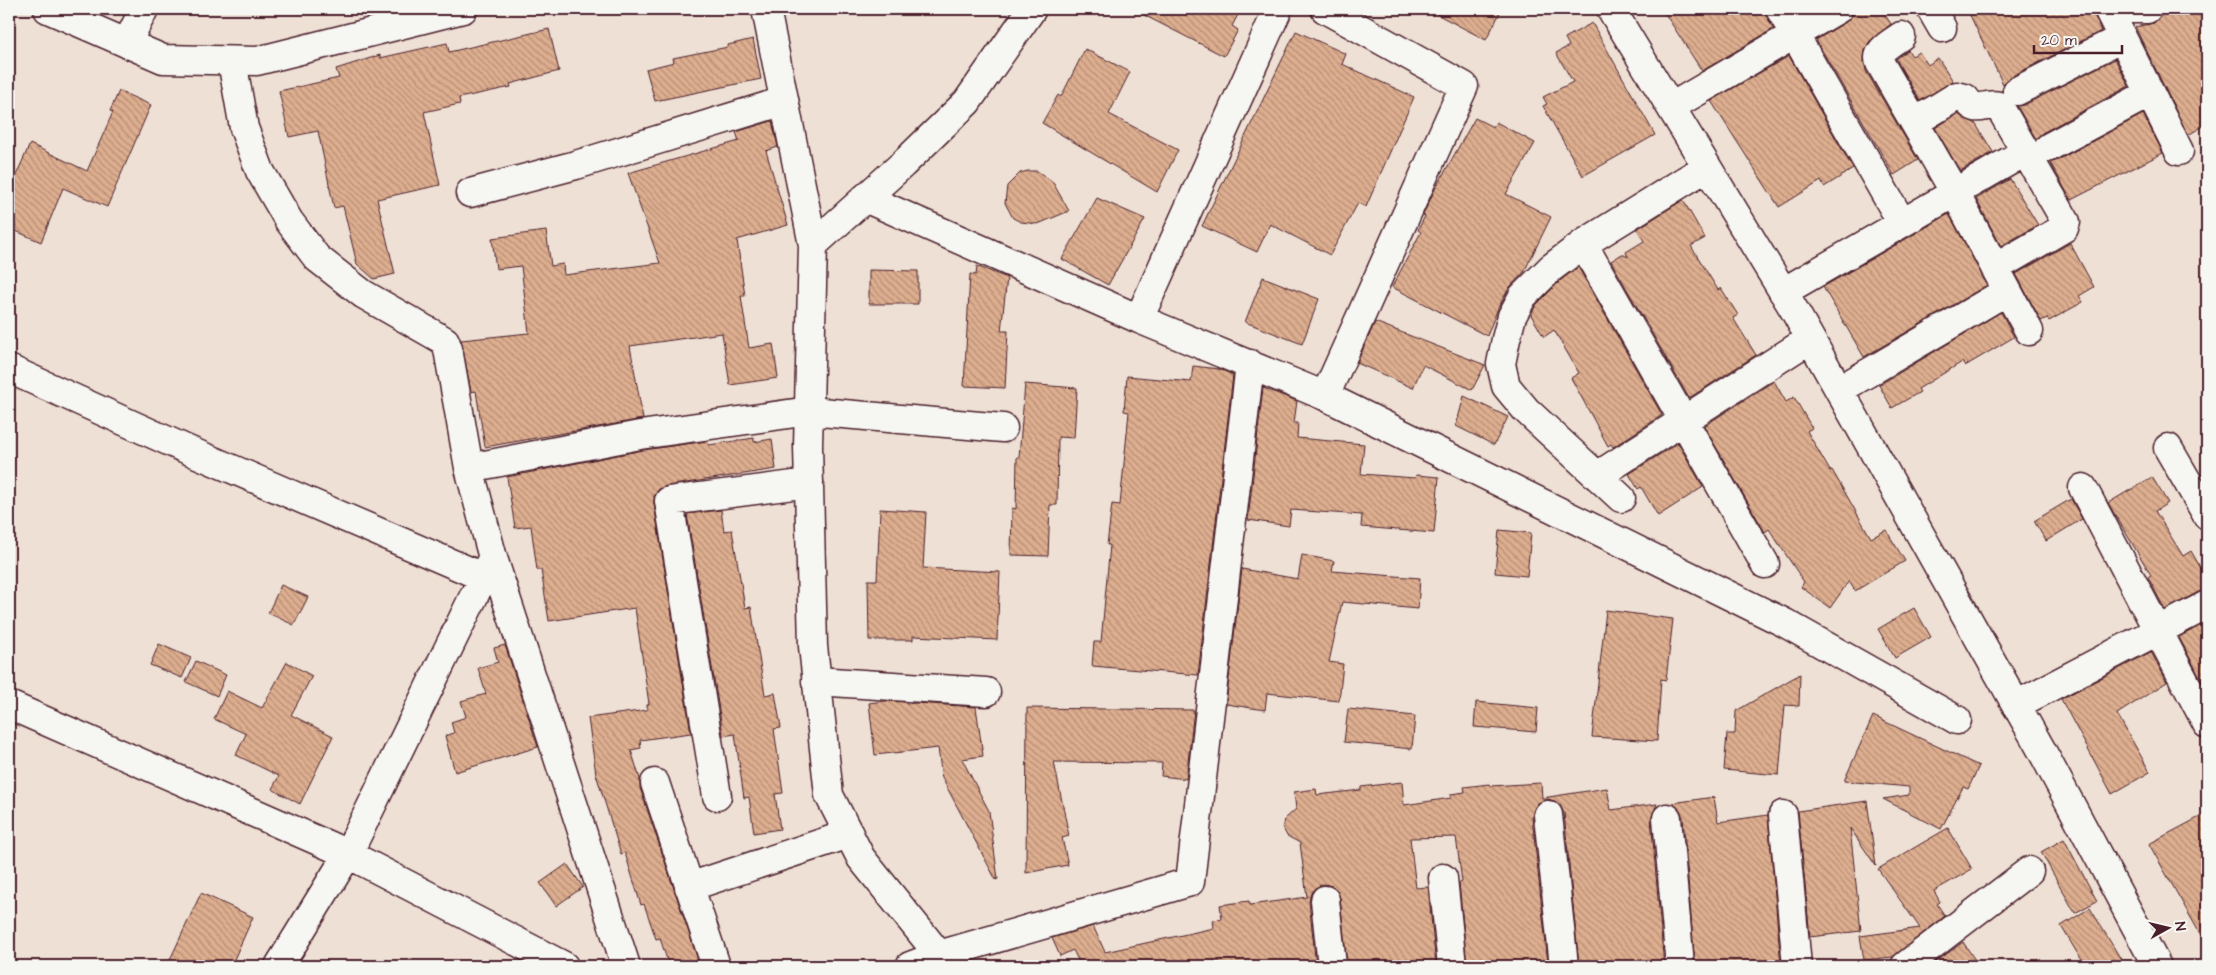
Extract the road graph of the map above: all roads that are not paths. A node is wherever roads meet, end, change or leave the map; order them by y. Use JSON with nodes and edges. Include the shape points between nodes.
{"nodes":[{"id":1,"x":48,"y":9,"type":"edge"},
{"id":2,"x":144,"y":9,"type":"edge"},
{"id":3,"x":463,"y":9,"type":"edge"},
{"id":4,"x":766,"y":9,"type":"edge"},
{"id":5,"x":1032,"y":9,"type":"edge"},
{"id":6,"x":1278,"y":9,"type":"edge"},
{"id":7,"x":1325,"y":9,"type":"edge"},
{"id":8,"x":1612,"y":9,"type":"edge"},
{"id":9,"x":1780,"y":9,"type":"edge"},
{"id":10,"x":1838,"y":9,"type":"edge"},
{"id":11,"x":2108,"y":9,"type":"edge"},
{"id":12,"x":2132,"y":9,"type":"edge"},
{"id":13,"x":2147,"y":9,"type":"edge"},
{"id":14,"x":1794,"y":34,"type":"junction"},
{"id":15,"x":1901,"y":36,"type":"dead end"},
{"id":16,"x":2122,"y":38,"type":"junction"},
{"id":17,"x":127,"y":43,"type":"junction"},
{"id":18,"x":232,"y":61,"type":"junction"},
{"id":19,"x":2017,"y":91,"type":"dead end"},
{"id":20,"x":2150,"y":93,"type":"junction"},
{"id":21,"x":784,"y":101,"type":"junction"},
{"id":22,"x":1671,"y":107,"type":"junction"},
{"id":23,"x":1915,"y":122,"type":"junction"},
{"id":24,"x":2037,"y":149,"type":"junction"},
{"id":25,"x":2179,"y":151,"type":"dead end"},
{"id":26,"x":1707,"y":167,"type":"junction"},
{"id":27,"x":470,"y":193,"type":"dead end"},
{"id":28,"x":1955,"y":193,"type":"junction"},
{"id":29,"x":865,"y":198,"type":"junction"},
{"id":30,"x":1902,"y":223,"type":"junction"},
{"id":31,"x":1583,"y":244,"type":"junction"},
{"id":32,"x":813,"y":245,"type":"junction"},
{"id":33,"x":2001,"y":279,"type":"junction"},
{"id":34,"x":1783,"y":292,"type":"junction"},
{"id":35,"x":1139,"y":319,"type":"junction"},
{"id":36,"x":2029,"y":331,"type":"dead end"},
{"id":37,"x":1810,"y":339,"type":"junction"},
{"id":38,"x":1250,"y":364,"type":"junction"},
{"id":39,"x":9,"y":369,"type":"edge"},
{"id":40,"x":1838,"y":390,"type":"junction"},
{"id":41,"x":1325,"y":396,"type":"junction"},
{"id":42,"x":809,"y":411,"type":"junction"},
{"id":43,"x":1684,"y":421,"type":"junction"},
{"id":44,"x":1003,"y":428,"type":"dead end"},
{"id":45,"x":2168,"y":448,"type":"dead end"},
{"id":46,"x":469,"y":468,"type":"junction"},
{"id":47,"x":1597,"y":476,"type":"junction"},
{"id":48,"x":809,"y":483,"type":"junction"},
{"id":49,"x":2083,"y":488,"type":"dead end"},
{"id":50,"x":1621,"y":498,"type":"dead end"},
{"id":51,"x":2207,"y":515,"type":"edge"},
{"id":52,"x":1765,"y":564,"type":"dead end"},
{"id":53,"x":488,"y":568,"type":"junction"},
{"id":54,"x":2207,"y":605,"type":"edge"},
{"id":55,"x":2160,"y":630,"type":"junction"},
{"id":56,"x":816,"y":681,"type":"junction"},
{"id":57,"x":986,"y":692,"type":"dead end"},
{"id":58,"x":9,"y":705,"type":"edge"},
{"id":59,"x":2016,"y":705,"type":"junction"},
{"id":60,"x":1957,"y":720,"type":"dead end"},
{"id":61,"x":2207,"y":724,"type":"edge"},
{"id":62,"x":655,"y":783,"type":"dead end"},
{"id":63,"x":717,"y":796,"type":"dead end"},
{"id":64,"x":1548,"y":815,"type":"dead end"},
{"id":65,"x":1783,"y":815,"type":"dead end"},
{"id":66,"x":1667,"y":818,"type":"dead end"},
{"id":67,"x":849,"y":834,"type":"junction"},
{"id":68,"x":348,"y":854,"type":"junction"},
{"id":69,"x":2029,"y":871,"type":"dead end"},
{"id":70,"x":1443,"y":878,"type":"dead end"},
{"id":71,"x":689,"y":887,"type":"junction"},
{"id":72,"x":1325,"y":900,"type":"dead end"},
{"id":73,"x":943,"y":960,"type":"edge"},
{"id":74,"x":1907,"y":965,"type":"edge"},
{"id":75,"x":279,"y":966,"type":"edge"},
{"id":76,"x":564,"y":966,"type":"edge"},
{"id":77,"x":626,"y":966,"type":"edge"},
{"id":78,"x":716,"y":966,"type":"edge"},
{"id":79,"x":910,"y":966,"type":"edge"},
{"id":80,"x":1332,"y":966,"type":"edge"},
{"id":81,"x":1452,"y":966,"type":"edge"},
{"id":82,"x":1564,"y":966,"type":"edge"},
{"id":83,"x":1680,"y":966,"type":"edge"},
{"id":84,"x":1797,"y":966,"type":"edge"},
{"id":85,"x":2157,"y":966,"type":"edge"}],
"edges":[{"from":1,"to":17,"type":"street"},
{"from":2,"to":17,"type":"street"},
{"from":3,"to":18,"type":"street","via":[[257,62]]},
{"from":4,"to":21,"type":"street"},
{"from":5,"to":29,"type":"street","via":[[967,102]]},
{"from":6,"to":35,"type":"street"},
{"from":7,"to":41,"type":"street","via":[[1464,86]]},
{"from":8,"to":22,"type":"street"},
{"from":9,"to":14,"type":"street"},
{"from":10,"to":14,"type":"street"},
{"from":11,"to":16,"type":"street"},
{"from":12,"to":13,"type":"street"},
{"from":14,"to":22,"type":"street"},
{"from":14,"to":30,"type":"street"},
{"from":15,"to":23,"type":"street","via":[[1881,52],[1878,60]]},
{"from":16,"to":19,"type":"street"},
{"from":16,"to":20,"type":"street"},
{"from":17,"to":18,"type":"street","via":[[163,59]]},
{"from":18,"to":46,"type":"street","via":[[244,128],[260,171],[289,221],[317,258],[362,294],[445,341]]},
{"from":20,"to":24,"type":"street"},
{"from":20,"to":25,"type":"street"},
{"from":21,"to":27,"type":"street","via":[[576,165]]},
{"from":21,"to":32,"type":"street"},
{"from":22,"to":26,"type":"street"},
{"from":23,"to":24,"type":"street","via":[[1962,96],[1977,108],[1999,106]]},
{"from":23,"to":28,"type":"street"},
{"from":24,"to":28,"type":"street"},
{"from":24,"to":33,"type":"street","via":[[2066,225]]},
{"from":26,"to":31,"type":"street"},
{"from":26,"to":34,"type":"street"},
{"from":28,"to":30,"type":"street"},
{"from":28,"to":33,"type":"street"},
{"from":29,"to":32,"type":"street"},
{"from":29,"to":35,"type":"street"},
{"from":30,"to":34,"type":"street"},
{"from":31,"to":43,"type":"street"},
{"from":31,"to":47,"type":"street","via":[[1551,268],[1523,296],[1512,316],[1501,364],[1506,386],[1526,410]]},
{"from":32,"to":42,"type":"street"},
{"from":33,"to":36,"type":"street"},
{"from":33,"to":40,"type":"street"},
{"from":34,"to":37,"type":"street"},
{"from":35,"to":38,"type":"street"},
{"from":37,"to":40,"type":"street"},
{"from":37,"to":43,"type":"street"},
{"from":38,"to":41,"type":"street"},
{"from":38,"to":73,"type":"street","via":[[1190,882]]},
{"from":39,"to":53,"type":"street","via":[[188,450]]},
{"from":40,"to":59,"type":"street"},
{"from":41,"to":60,"type":"street","via":[[1785,623]]},
{"from":42,"to":44,"type":"street"},
{"from":42,"to":46,"type":"street","via":[[640,435]]},
{"from":42,"to":48,"type":"street"},
{"from":43,"to":47,"type":"street"},
{"from":43,"to":52,"type":"street"},
{"from":45,"to":51,"type":"street"},
{"from":46,"to":53,"type":"street"},
{"from":47,"to":50,"type":"street"},
{"from":48,"to":56,"type":"street","via":[[812,646]]},
{"from":48,"to":63,"type":"street","via":[[669,501]]},
{"from":49,"to":55,"type":"street"},
{"from":53,"to":68,"type":"street"},
{"from":53,"to":77,"type":"street"},
{"from":54,"to":55,"type":"street"},
{"from":55,"to":59,"type":"street"},
{"from":55,"to":61,"type":"street"},
{"from":56,"to":57,"type":"street"},
{"from":56,"to":67,"type":"street","via":[[829,795]]},
{"from":58,"to":68,"type":"street"},
{"from":59,"to":85,"type":"street"},
{"from":62,"to":71,"type":"street"},
{"from":64,"to":82,"type":"street"},
{"from":65,"to":84,"type":"street"},
{"from":66,"to":83,"type":"street"},
{"from":67,"to":71,"type":"street"},
{"from":67,"to":73,"type":"street","via":[[860,858]]},
{"from":68,"to":75,"type":"street"},
{"from":68,"to":76,"type":"street"},
{"from":69,"to":74,"type":"street"},
{"from":70,"to":81,"type":"street"},
{"from":71,"to":78,"type":"street"},
{"from":72,"to":80,"type":"street"},
{"from":73,"to":79,"type":"street"}]}
